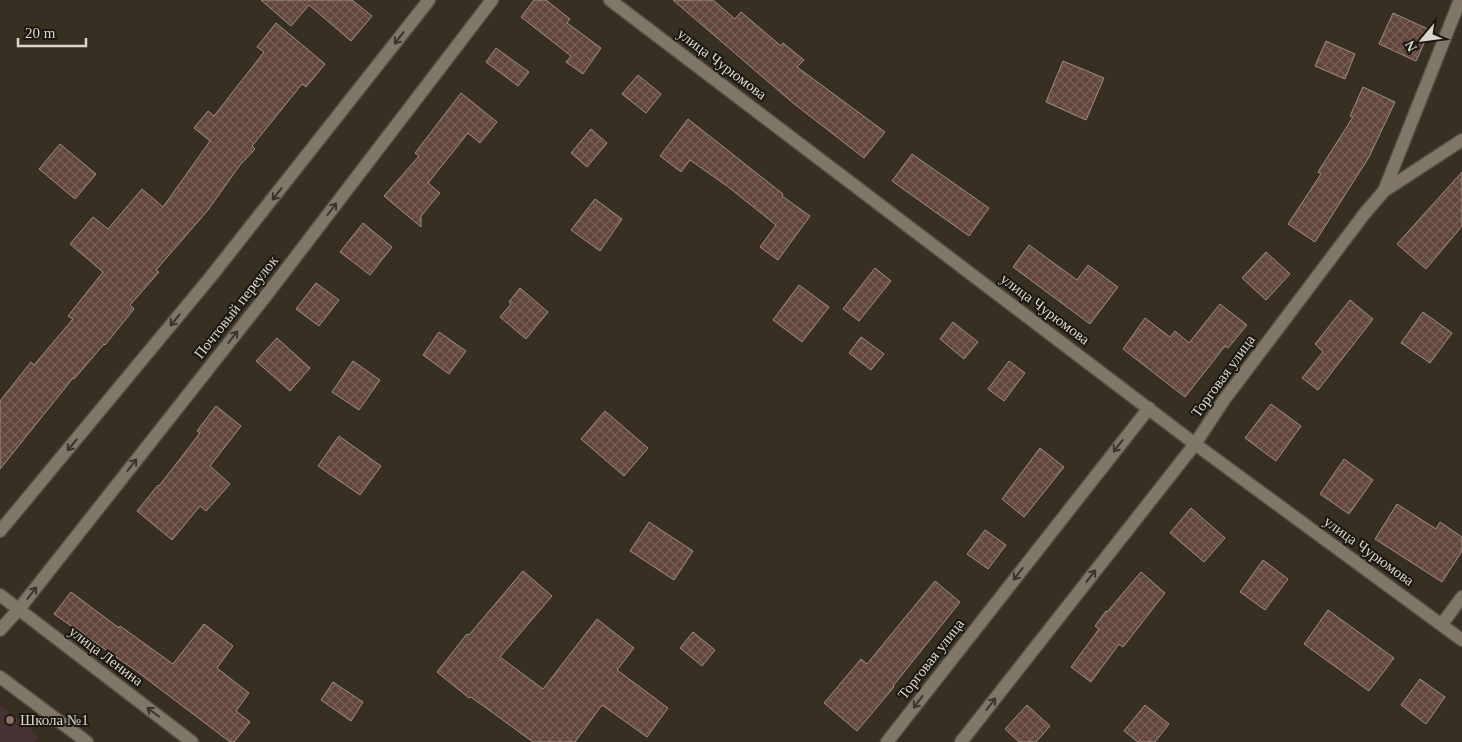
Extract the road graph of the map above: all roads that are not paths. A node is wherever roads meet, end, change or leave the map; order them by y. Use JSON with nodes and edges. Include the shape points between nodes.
{"nodes":[{"id":1,"x":429,"y":0,"type":"edge"},
{"id":2,"x":492,"y":0,"type":"edge"},
{"id":3,"x":610,"y":0,"type":"edge"},
{"id":4,"x":1460,"y":0,"type":"edge"},
{"id":5,"x":1462,"y":140,"type":"edge"},
{"id":6,"x":1384,"y":191,"type":"junction"},
{"id":7,"x":1148,"y":408,"type":"junction"},
{"id":8,"x":1195,"y":444,"type":"junction"},
{"id":9,"x":0,"y":531,"type":"edge"},
{"id":10,"x":0,"y":595,"type":"edge"},
{"id":11,"x":1462,"y":597,"type":"edge"},
{"id":12,"x":19,"y":610,"type":"junction"},
{"id":13,"x":1442,"y":624,"type":"junction"},
{"id":14,"x":0,"y":630,"type":"edge"},
{"id":15,"x":1462,"y":640,"type":"edge"},
{"id":16,"x":0,"y":678,"type":"edge"},
{"id":17,"x":87,"y":742,"type":"edge"},
{"id":18,"x":192,"y":742,"type":"edge"},
{"id":19,"x":887,"y":742,"type":"edge"},
{"id":20,"x":961,"y":742,"type":"edge"}],
"edges":[{"from":1,"to":9,"type":"street","one_way":true,"via":[[210,279]]},
{"from":12,"to":2,"type":"street","name":"Почтовый переулок","one_way":true,"via":[[265,297]]},
{"from":3,"to":7,"type":"street","name":"улица Чурюмова"},
{"from":4,"to":6,"type":"street","name":"Торговая улица"},
{"from":5,"to":6,"type":"street"},
{"from":6,"to":8,"type":"street","name":"Торговая улица","via":[[1224,400]]},
{"from":7,"to":8,"type":"street","name":"улица Чурюмова"},
{"from":7,"to":19,"type":"street","name":"Торговая улица","one_way":true},
{"from":8,"to":13,"type":"street","name":"улица Чурюмова"},
{"from":20,"to":8,"type":"street","name":"Торговая улица","one_way":true},
{"from":10,"to":12,"type":"street","name":"улица Ленина"},
{"from":11,"to":13,"type":"street"},
{"from":12,"to":14,"type":"street","name":"Почтовый переулок"},
{"from":18,"to":12,"type":"street","name":"улица Ленина","one_way":true},
{"from":13,"to":15,"type":"street","name":"улица Чурюмова"},
{"from":16,"to":17,"type":"street"}]}
